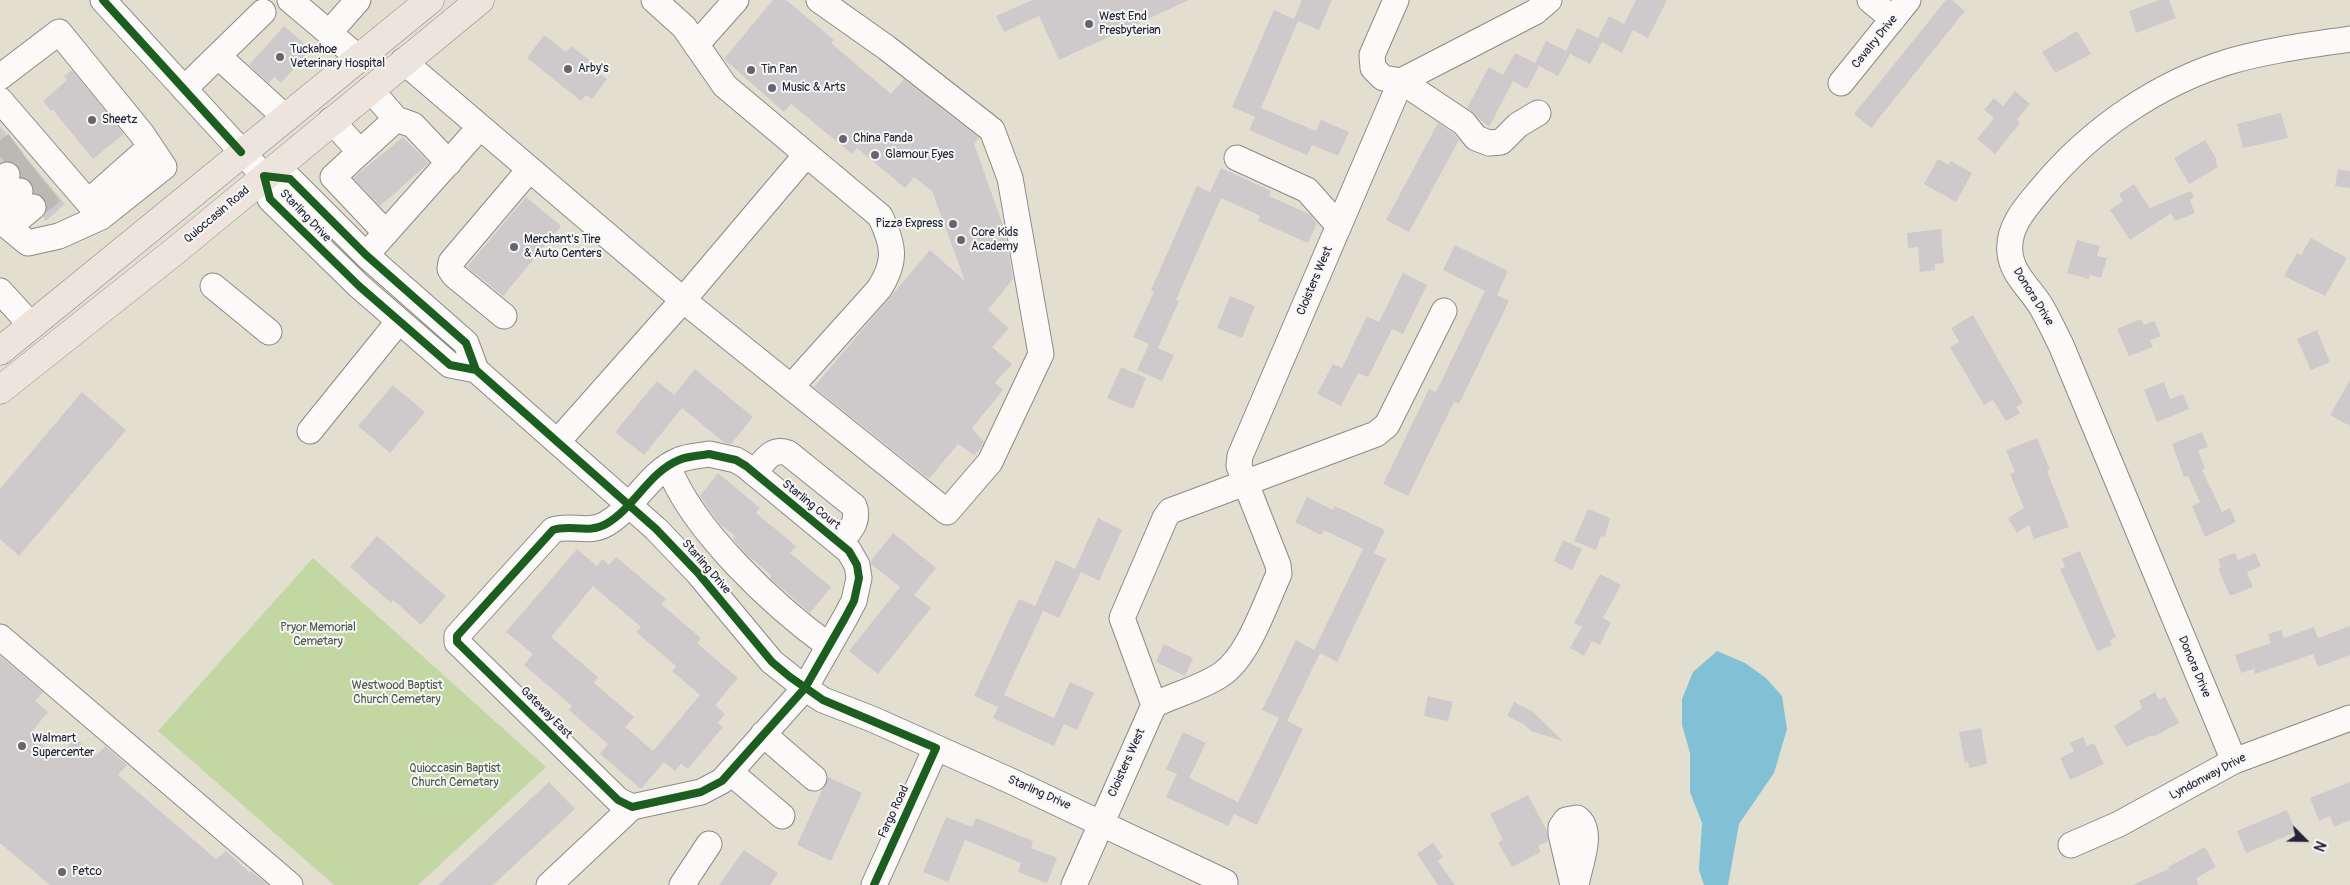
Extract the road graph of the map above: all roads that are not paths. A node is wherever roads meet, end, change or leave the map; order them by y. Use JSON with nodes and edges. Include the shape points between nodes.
{"nodes":[{"id":1,"x":103,"y":0,"type":"edge"},
{"id":2,"x":290,"y":0,"type":"edge"},
{"id":3,"x":358,"y":0,"type":"edge"},
{"id":4,"x":430,"y":0,"type":"edge"},
{"id":5,"x":480,"y":0,"type":"edge"},
{"id":6,"x":654,"y":0,"type":"edge"},
{"id":7,"x":736,"y":0,"type":"edge"},
{"id":8,"x":819,"y":0,"type":"edge"},
{"id":9,"x":1396,"y":0,"type":"edge"},
{"id":10,"x":1549,"y":0,"type":"edge"},
{"id":11,"x":1870,"y":0,"type":"edge"},
{"id":12,"x":1901,"y":9,"type":"edge"},
{"id":13,"x":263,"y":12,"type":"dead end"},
{"id":14,"x":329,"y":33,"type":"junction"},
{"id":15,"x":2350,"y":39,"type":"edge"},
{"id":16,"x":696,"y":45,"type":"junction"},
{"id":17,"x":218,"y":56,"type":"junction"},
{"id":18,"x":360,"y":59,"type":"junction"},
{"id":19,"x":403,"y":61,"type":"junction"},
{"id":20,"x":0,"y":78,"type":"edge"},
{"id":21,"x":1402,"y":81,"type":"junction"},
{"id":22,"x":1841,"y":83,"type":"dead end"},
{"id":23,"x":370,"y":88,"type":"junction"},
{"id":24,"x":184,"y":89,"type":"junction"},
{"id":25,"x":4,"y":113,"type":"edge"},
{"id":26,"x":1538,"y":113,"type":"dead end"},
{"id":27,"x":285,"y":117,"type":"junction"},
{"id":28,"x":396,"y":119,"type":"junction"},
{"id":29,"x":331,"y":120,"type":"junction"},
{"id":30,"x":480,"y":127,"type":"junction"},
{"id":31,"x":242,"y":152,"type":"junction"},
{"id":32,"x":360,"y":152,"type":"junction"},
{"id":33,"x":806,"y":155,"type":"junction"},
{"id":34,"x":1237,"y":158,"type":"dead end"},
{"id":35,"x":449,"y":164,"type":"junction"},
{"id":36,"x":529,"y":170,"type":"junction"},
{"id":37,"x":264,"y":176,"type":"junction"},
{"id":38,"x":15,"y":188,"type":"tunnel mouth"},
{"id":39,"x":94,"y":209,"type":"junction"},
{"id":40,"x":3,"y":218,"type":"edge"},
{"id":41,"x":1339,"y":226,"type":"junction"},
{"id":42,"x":386,"y":233,"type":"junction"},
{"id":43,"x":366,"y":255,"type":"junction"},
{"id":44,"x":212,"y":286,"type":"dead end"},
{"id":45,"x":0,"y":291,"type":"edge"},
{"id":46,"x":683,"y":300,"type":"junction"},
{"id":47,"x":1444,"y":311,"type":"dead end"},
{"id":48,"x":504,"y":316,"type":"dead end"},
{"id":49,"x":399,"y":321,"type":"junction"},
{"id":50,"x":32,"y":325,"type":"junction"},
{"id":51,"x":269,"y":332,"type":"dead end"},
{"id":52,"x":4,"y":341,"type":"edge"},
{"id":53,"x":476,"y":370,"type":"junction"},
{"id":54,"x":790,"y":387,"type":"junction"},
{"id":55,"x":0,"y":390,"type":"edge"},
{"id":56,"x":310,"y":432,"type":"dead end"},
{"id":57,"x":558,"y":441,"type":"junction"},
{"id":58,"x":668,"y":466,"type":"junction"},
{"id":59,"x":754,"y":473,"type":"junction"},
{"id":60,"x":1245,"y":482,"type":"junction"},
{"id":61,"x":630,"y":504,"type":"junction"},
{"id":62,"x":840,"y":544,"type":"junction"},
{"id":63,"x":0,"y":637,"type":"edge"},
{"id":64,"x":830,"y":646,"type":"junction"},
{"id":65,"x":805,"y":688,"type":"junction"},
{"id":66,"x":1154,"y":705,"type":"junction"},
{"id":67,"x":2350,"y":718,"type":"edge"},
{"id":68,"x":763,"y":734,"type":"junction"},
{"id":69,"x":936,"y":748,"type":"junction"},
{"id":70,"x":2234,"y":761,"type":"junction"},
{"id":71,"x":730,"y":772,"type":"junction"},
{"id":72,"x":814,"y":778,"type":"dead end"},
{"id":73,"x":632,"y":808,"type":"junction"},
{"id":74,"x":782,"y":816,"type":"dead end"},
{"id":75,"x":1102,"y":822,"type":"junction"},
{"id":76,"x":709,"y":844,"type":"dead end"},
{"id":77,"x":2071,"y":845,"type":"dead end"},
{"id":78,"x":1225,"y":883,"type":"edge"},
{"id":79,"x":290,"y":885,"type":"edge"},
{"id":80,"x":549,"y":885,"type":"edge"},
{"id":81,"x":682,"y":885,"type":"edge"},
{"id":82,"x":874,"y":885,"type":"edge"},
{"id":83,"x":1074,"y":885,"type":"edge"}],
"edges":[{"from":1,"to":24,"type":"street","name":"Starling Drive"},
{"from":2,"to":14,"type":"street"},
{"from":3,"to":14,"type":"street"},
{"from":4,"to":18,"type":"main road"},
{"from":5,"to":19,"type":"main road","name":"Quioccasin Road"},
{"from":6,"to":16,"type":"street","via":[[684,26]]},
{"from":7,"to":16,"type":"street"},
{"from":8,"to":54,"type":"street","via":[[992,130],[1010,178],[1041,354],[990,462],[947,512]]},
{"from":9,"to":21,"type":"street","via":[[1372,55],[1373,68],[1383,78]]},
{"from":10,"to":21,"type":"street","via":[[1535,12]]},
{"from":11,"to":12,"type":"street"},
{"from":12,"to":22,"type":"street","name":"Cavalry Drive"},
{"from":13,"to":17,"type":"street"},
{"from":14,"to":18,"type":"street"},
{"from":15,"to":70,"type":"street","name":"Donora Drive","via":[[2231,61],[2188,77],[2138,104],[2111,122],[2056,172],[2019,216],[2010,239],[2010,255],[2016,273],[2042,307],[2061,345]]},
{"from":16,"to":33,"type":"street","via":[[725,86]]},
{"from":17,"to":24,"type":"street"},
{"from":17,"to":27,"type":"street"},
{"from":18,"to":27,"type":"main road"},
{"from":19,"to":23,"type":"main road","name":"Quioccasin Road"},
{"from":19,"to":30,"type":"street"},
{"from":20,"to":39,"type":"street","via":[[59,32],[150,147]]},
{"from":21,"to":26,"type":"street","via":[[1464,123],[1476,138],[1489,143],[1501,142],[1518,125]]},
{"from":21,"to":41,"type":"street","name":"Cloisters West"},
{"from":23,"to":28,"type":"street"},
{"from":23,"to":29,"type":"main road","name":"Quioccasin Road"},
{"from":24,"to":31,"type":"street","name":"Starling Drive"},
{"from":25,"to":39,"type":"street","via":[[41,161]]},
{"from":27,"to":31,"type":"main road"},
{"from":28,"to":32,"type":"street"},
{"from":28,"to":35,"type":"street","via":[[413,125]]},
{"from":29,"to":32,"type":"street"},
{"from":29,"to":37,"type":"main road","name":"Quioccasin Road"},
{"from":30,"to":35,"type":"street"},
{"from":30,"to":36,"type":"street"},
{"from":31,"to":37,"type":"street","name":"Starling Drive"},
{"from":31,"to":50,"type":"main road"},
{"from":32,"to":42,"type":"street","via":[[333,178]]},
{"from":33,"to":46,"type":"street"},
{"from":33,"to":54,"type":"street","via":[[880,216],[891,239],[891,260],[878,289]]},
{"from":34,"to":41,"type":"street","via":[[1307,190]]},
{"from":35,"to":42,"type":"street"},
{"from":36,"to":46,"type":"street"},
{"from":36,"to":48,"type":"street","via":[[451,262],[450,269],[454,275]]},
{"from":37,"to":43,"type":"street","name":"Starling Drive","via":[[290,179]]},
{"from":37,"to":49,"type":"street","name":"Starling Drive","via":[[270,199]]},
{"from":37,"to":55,"type":"main road","name":"Quioccasin Road"},
{"from":38,"to":40,"type":"street"},
{"from":39,"to":40,"type":"street","via":[[59,236],[28,243]]},
{"from":41,"to":60,"type":"street","name":"Cloisters West","via":[[1240,456],[1239,466]]},
{"from":42,"to":43,"type":"street"},
{"from":43,"to":53,"type":"street","name":"Starling Drive","via":[[466,343]]},
{"from":44,"to":51,"type":"street"},
{"from":45,"to":50,"type":"street"},
{"from":46,"to":54,"type":"street"},
{"from":46,"to":57,"type":"street"},
{"from":47,"to":60,"type":"street","via":[[1387,425],[1376,434]]},
{"from":49,"to":53,"type":"street","name":"Starling Drive","via":[[450,365]]},
{"from":49,"to":56,"type":"street"},
{"from":50,"to":52,"type":"main road"},
{"from":53,"to":57,"type":"street","name":"Starling Drive"},
{"from":57,"to":61,"type":"street","name":"Starling Drive"},
{"from":58,"to":59,"type":"street","name":"Starling Court","via":[[678,460],[709,454],[736,460]]},
{"from":58,"to":61,"type":"street","name":"Starling Court"},
{"from":58,"to":64,"type":"street","via":[[700,524],[800,625]]},
{"from":59,"to":62,"type":"street","name":"Starling Court"},
{"from":59,"to":62,"type":"street","via":[[772,452],[780,450],[854,506],[857,514],[855,524]]},
{"from":60,"to":66,"type":"street","name":"Cloisters West","via":[[1279,574],[1235,662],[1222,674]]},
{"from":60,"to":66,"type":"street","via":[[1170,511],[1123,613],[1124,626]]},
{"from":61,"to":65,"type":"street","name":"Starling Drive","via":[[698,574],[772,662]]},
{"from":61,"to":73,"type":"street","name":"Gateway East","via":[[597,528],[561,527],[553,530],[457,636],[458,642],[618,800]]},
{"from":62,"to":64,"type":"street","name":"Starling Court","via":[[857,564],[858,589]]},
{"from":63,"to":79,"type":"street"},
{"from":64,"to":65,"type":"street","name":"Starling Court"},
{"from":65,"to":68,"type":"street"},
{"from":65,"to":69,"type":"street","name":"Starling Drive","via":[[823,700]]},
{"from":66,"to":75,"type":"street","name":"Cloisters West"},
{"from":67,"to":70,"type":"street","name":"Lyndonway Drive"},
{"from":68,"to":71,"type":"street"},
{"from":68,"to":72,"type":"street"},
{"from":69,"to":75,"type":"street","name":"Starling Drive"},
{"from":69,"to":82,"type":"street","name":"Fargo Road"},
{"from":70,"to":77,"type":"street","name":"Lyndonway Drive","via":[[2119,824]]},
{"from":71,"to":73,"type":"street","via":[[722,781],[701,792]]},
{"from":71,"to":74,"type":"street"},
{"from":73,"to":80,"type":"street"},
{"from":75,"to":78,"type":"street","name":"Starling Drive"},
{"from":75,"to":83,"type":"street","name":"Cloisters West"},
{"from":76,"to":81,"type":"street"}]}
